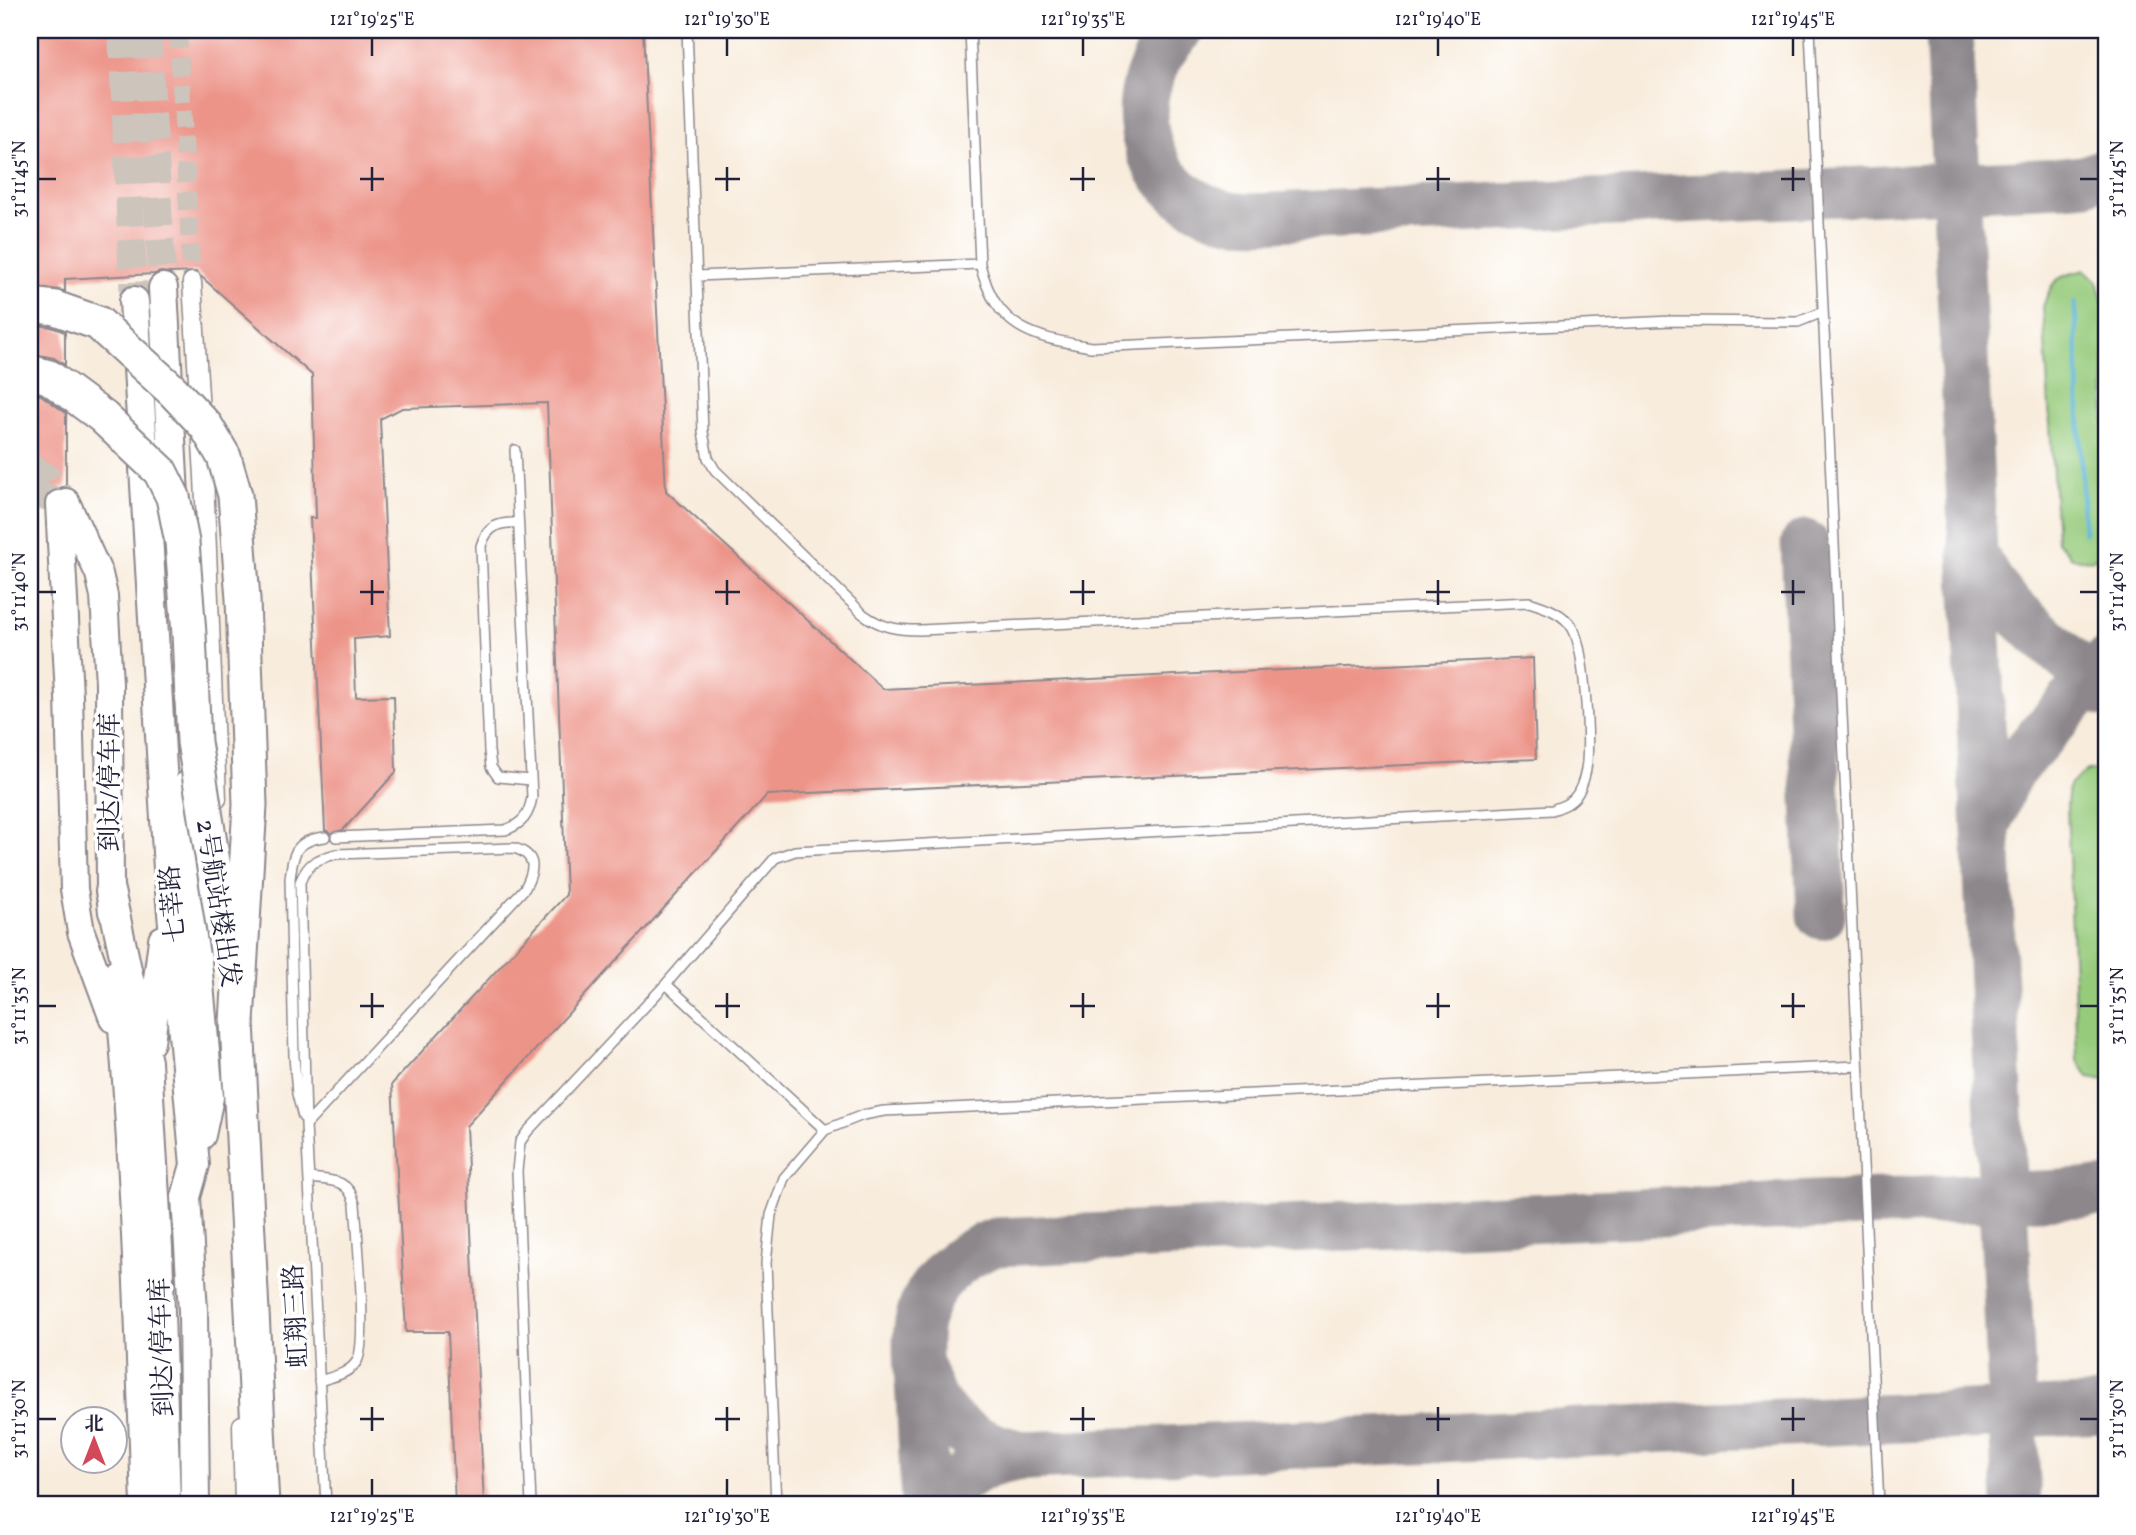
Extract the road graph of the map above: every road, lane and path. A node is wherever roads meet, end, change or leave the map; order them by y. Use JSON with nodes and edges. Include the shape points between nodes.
{"nodes":[{"id":1,"x":687,"y":30,"type":"edge"},
{"id":2,"x":971,"y":30,"type":"edge"},
{"id":3,"x":1810,"y":30,"type":"edge"},
{"id":4,"x":979,"y":264,"type":"junction"},
{"id":5,"x":697,"y":276,"type":"junction"},
{"id":6,"x":192,"y":282,"type":"tunnel mouth"},
{"id":7,"x":163,"y":288,"type":"tunnel mouth"},
{"id":8,"x":134,"y":301,"type":"tunnel mouth"},
{"id":9,"x":30,"y":305,"type":"edge"},
{"id":10,"x":1823,"y":312,"type":"junction"},
{"id":11,"x":30,"y":372,"type":"edge"},
{"id":12,"x":515,"y":450,"type":"dead end"},
{"id":13,"x":518,"y":523,"type":"junction"},
{"id":14,"x":531,"y":780,"type":"junction"},
{"id":15,"x":325,"y":837,"type":"dead end"},
{"id":16,"x":336,"y":837,"type":"dead end"},
{"id":17,"x":168,"y":869,"type":"junction"},
{"id":18,"x":110,"y":891,"type":"joint"},
{"id":19,"x":666,"y":984,"type":"junction"},
{"id":20,"x":237,"y":1021,"type":"junction"},
{"id":21,"x":137,"y":1066,"type":"junction"},
{"id":22,"x":1858,"y":1066,"type":"junction"},
{"id":23,"x":306,"y":1125,"type":"junction"},
{"id":24,"x":824,"y":1130,"type":"junction"},
{"id":25,"x":152,"y":1140,"type":"junction"},
{"id":26,"x":195,"y":1165,"type":"junction"},
{"id":27,"x":309,"y":1178,"type":"junction"},
{"id":28,"x":193,"y":1311,"type":"junction"},
{"id":29,"x":319,"y":1381,"type":"junction"},
{"id":30,"x":145,"y":1505,"type":"edge"},
{"id":31,"x":166,"y":1505,"type":"edge"},
{"id":32,"x":195,"y":1505,"type":"edge"},
{"id":33,"x":244,"y":1505,"type":"edge"},
{"id":34,"x":262,"y":1505,"type":"edge"},
{"id":35,"x":326,"y":1505,"type":"edge"},
{"id":36,"x":531,"y":1505,"type":"edge"},
{"id":37,"x":776,"y":1505,"type":"edge"},
{"id":38,"x":1879,"y":1505,"type":"edge"}],
"edges":[{"from":1,"to":5,"type":"lane"},
{"from":2,"to":4,"type":"lane"},
{"from":3,"to":10,"type":"lane"},
{"from":4,"to":5,"type":"lane"},
{"from":4,"to":10,"type":"lane","via":[[993,301],[1016,326],[1091,348],[1672,321],[1798,322]]},
{"from":5,"to":19,"type":"lane","via":[[708,458],[726,481],[877,624],[920,630],[1529,602],[1555,612],[1573,628],[1583,673],[1587,762],[1578,793],[1569,804],[1552,810],[795,851],[768,864]]},
{"from":6,"to":33,"type":"street","via":[[204,476]]},
{"from":7,"to":26,"type":"main road","via":[[197,950],[209,1097]]},
{"from":8,"to":17,"type":"main road","name":"七莘路"},
{"from":9,"to":20,"type":"highway","bridge":true,"via":[[99,323],[182,399],[206,426],[224,457],[235,495],[250,805]]},
{"from":10,"to":22,"type":"lane"},
{"from":11,"to":20,"type":"highway","name":"2号航站楼出发","bridge":true,"via":[[49,377],[103,417],[160,471],[173,497],[182,542],[194,742]]},
{"from":12,"to":13,"type":"lane"},
{"from":13,"to":14,"type":"lane"},
{"from":13,"to":14,"type":"lane","via":[[488,529],[481,546],[489,751],[498,777]]},
{"from":14,"to":16,"type":"lane","via":[[528,814],[517,826],[505,830]]},
{"from":15,"to":23,"type":"lane","via":[[310,839],[296,851],[290,879],[294,1056],[297,1094]]},
{"from":17,"to":21,"type":"main road","via":[[162,955]]},
{"from":17,"to":26,"type":"main road","name":"七莘路"},
{"from":18,"to":21,"type":"main road"},
{"from":18,"to":21,"type":"main road","name":"到达/停车库","via":[[104,596],[99,574],[63,502],[74,889],[81,932]]},
{"from":19,"to":24,"type":"lane"},
{"from":19,"to":36,"type":"lane","via":[[520,1142],[517,1171]]},
{"from":20,"to":34,"type":"highway","name":"2号航站楼出发"},
{"from":21,"to":25,"type":"main road","name":"到达/停车库"},
{"from":21,"to":30,"type":"main road","name":"到达/停车库","via":[[133,1187]]},
{"from":22,"to":24,"type":"lane","via":[[884,1111]]},
{"from":22,"to":38,"type":"lane"},
{"from":23,"to":23,"type":"lane","via":[[525,888],[532,871],[525,852],[514,848],[336,854],[306,867],[300,882]]},
{"from":23,"to":27,"type":"lane","name":"虹翔三路"},
{"from":24,"to":37,"type":"lane","via":[[784,1178],[767,1239]]},
{"from":25,"to":28,"type":"main road"},
{"from":25,"to":31,"type":"main road","name":"到达/停车库"},
{"from":26,"to":28,"type":"main road","name":"七莘路","via":[[186,1197]]},
{"from":27,"to":29,"type":"lane","name":"虹翔三路"},
{"from":27,"to":29,"type":"lane","via":[[345,1185],[352,1192],[362,1327],[358,1360],[349,1371]]},
{"from":28,"to":32,"type":"main road","name":"七莘路"},
{"from":29,"to":35,"type":"lane","name":"虹翔三路"}]}
